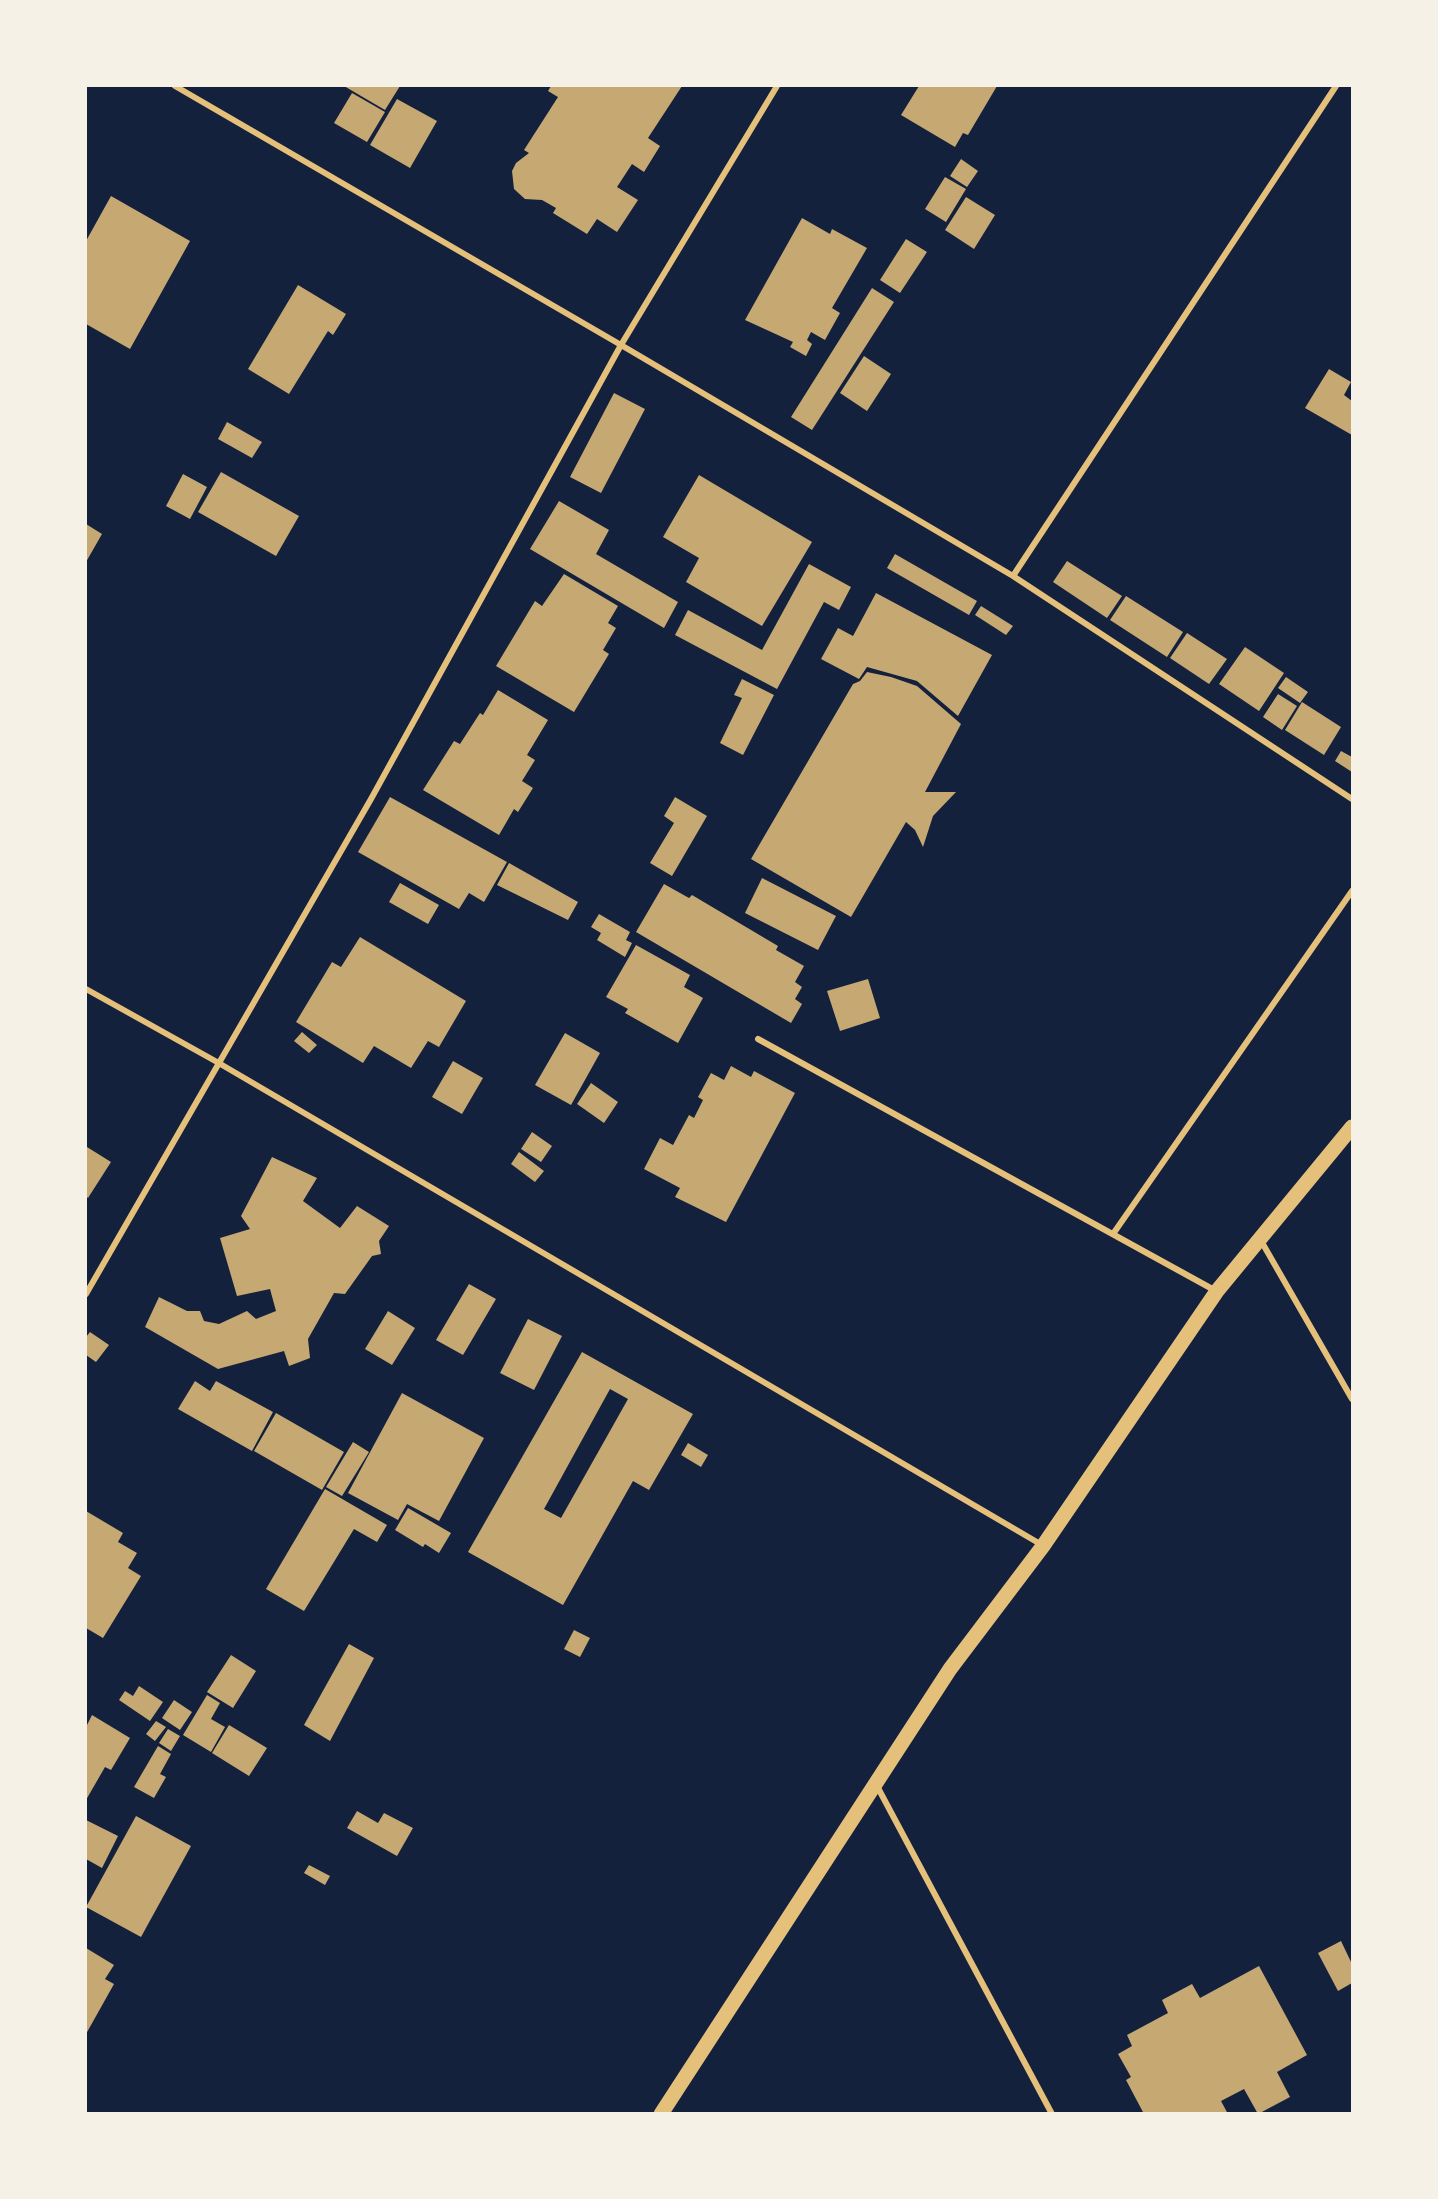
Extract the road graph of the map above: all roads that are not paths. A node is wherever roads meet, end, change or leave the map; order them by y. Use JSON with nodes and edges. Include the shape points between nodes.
{"nodes":[{"id":1,"x":175,"y":86,"type":"edge"},
{"id":2,"x":777,"y":86,"type":"edge"},
{"id":3,"x":1336,"y":86,"type":"edge"},
{"id":4,"x":621,"y":345,"type":"junction"},
{"id":5,"x":1013,"y":576,"type":"junction"},
{"id":6,"x":1353,"y":799,"type":"edge"},
{"id":7,"x":1353,"y":891,"type":"edge"},
{"id":8,"x":86,"y":989,"type":"edge"},
{"id":9,"x":758,"y":1039,"type":"dead end"},
{"id":10,"x":217,"y":1062,"type":"junction"},
{"id":11,"x":1353,"y":1127,"type":"edge"},
{"id":12,"x":1113,"y":1234,"type":"junction"},
{"id":13,"x":1260,"y":1238,"type":"junction"},
{"id":14,"x":1217,"y":1291,"type":"junction"},
{"id":15,"x":86,"y":1294,"type":"edge"},
{"id":16,"x":1353,"y":1399,"type":"edge"},
{"id":17,"x":1043,"y":1546,"type":"junction"},
{"id":18,"x":875,"y":1782,"type":"junction"},
{"id":19,"x":661,"y":2114,"type":"edge"},
{"id":20,"x":1052,"y":2114,"type":"edge"}],
"edges":[{"from":1,"to":4,"type":"street"},
{"from":2,"to":4,"type":"street"},
{"from":3,"to":5,"type":"street"},
{"from":4,"to":5,"type":"street"},
{"from":4,"to":10,"type":"street","via":[[371,799]]},
{"from":5,"to":6,"type":"street"},
{"from":7,"to":12,"type":"street"},
{"from":8,"to":10,"type":"street"},
{"from":9,"to":12,"type":"street"},
{"from":10,"to":15,"type":"street"},
{"from":10,"to":17,"type":"street"},
{"from":11,"to":13,"type":"main road"},
{"from":12,"to":14,"type":"street"},
{"from":13,"to":14,"type":"main road"},
{"from":13,"to":16,"type":"street"},
{"from":14,"to":17,"type":"main road"},
{"from":17,"to":18,"type":"main road","via":[[950,1669]]},
{"from":18,"to":19,"type":"main road"},
{"from":18,"to":20,"type":"street"}]}
